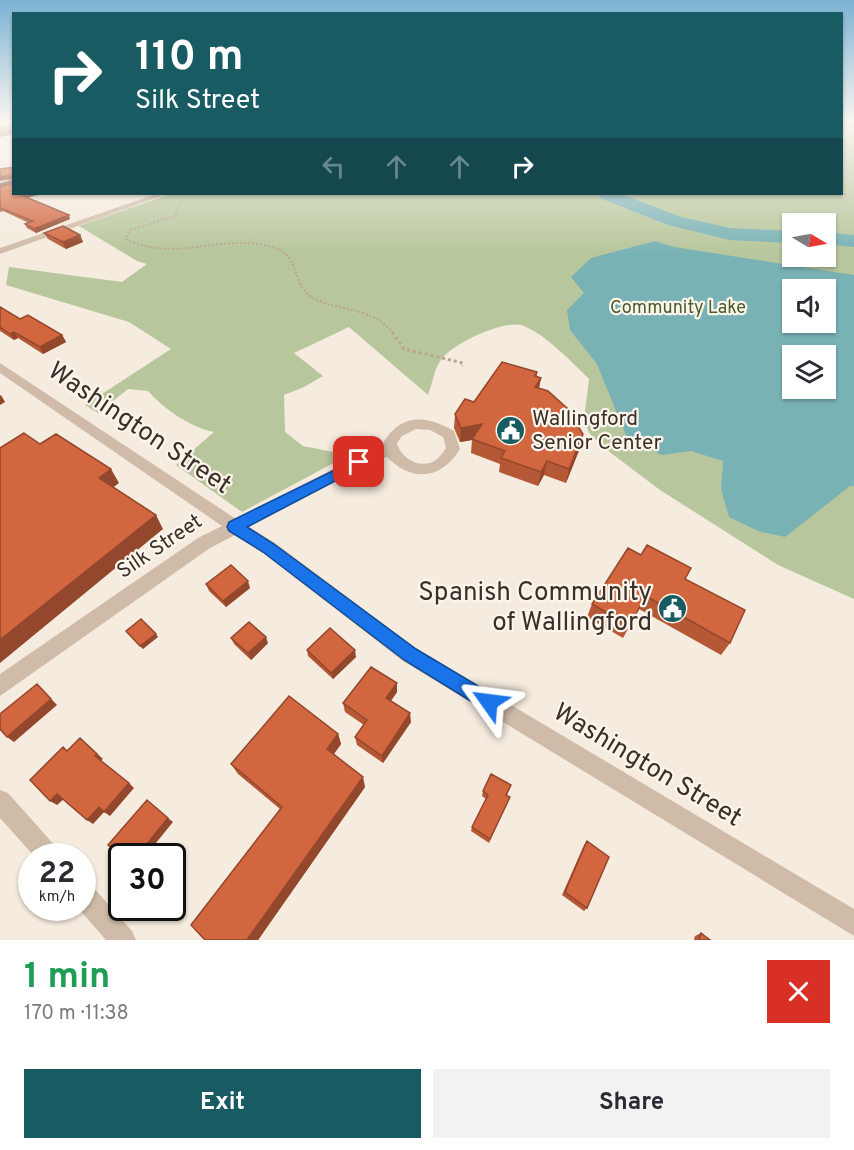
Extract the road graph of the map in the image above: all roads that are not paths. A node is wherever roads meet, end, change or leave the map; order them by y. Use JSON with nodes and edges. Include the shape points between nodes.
{"nodes":[{"id":1,"x":160,"y":195,"type":"edge"},
{"id":2,"x":0,"y":251,"type":"edge"},
{"id":3,"x":0,"y":367,"type":"edge"},
{"id":4,"x":390,"y":451,"type":"dead end"},
{"id":5,"x":234,"y":527,"type":"junction"},
{"id":6,"x":0,"y":686,"type":"edge"},
{"id":7,"x":0,"y":801,"type":"edge"},
{"id":8,"x":37,"y":843,"type":"edge"},
{"id":9,"x":96,"y":910,"type":"edge"},
{"id":10,"x":854,"y":923,"type":"edge"},
{"id":11,"x":123,"y":940,"type":"edge"}],
"edges":[{"from":1,"to":2,"type":"street"},
{"from":3,"to":5,"type":"street","name":"Washington Street"},
{"from":4,"to":5,"type":"street","name":"Silk Street","via":[[373,455]]},
{"from":5,"to":6,"type":"street","name":"Silk Street","via":[[204,543]]},
{"from":5,"to":10,"type":"street","name":"Washington Street","via":[[410,654]]},
{"from":7,"to":8,"type":"street"},
{"from":9,"to":11,"type":"street"}]}
